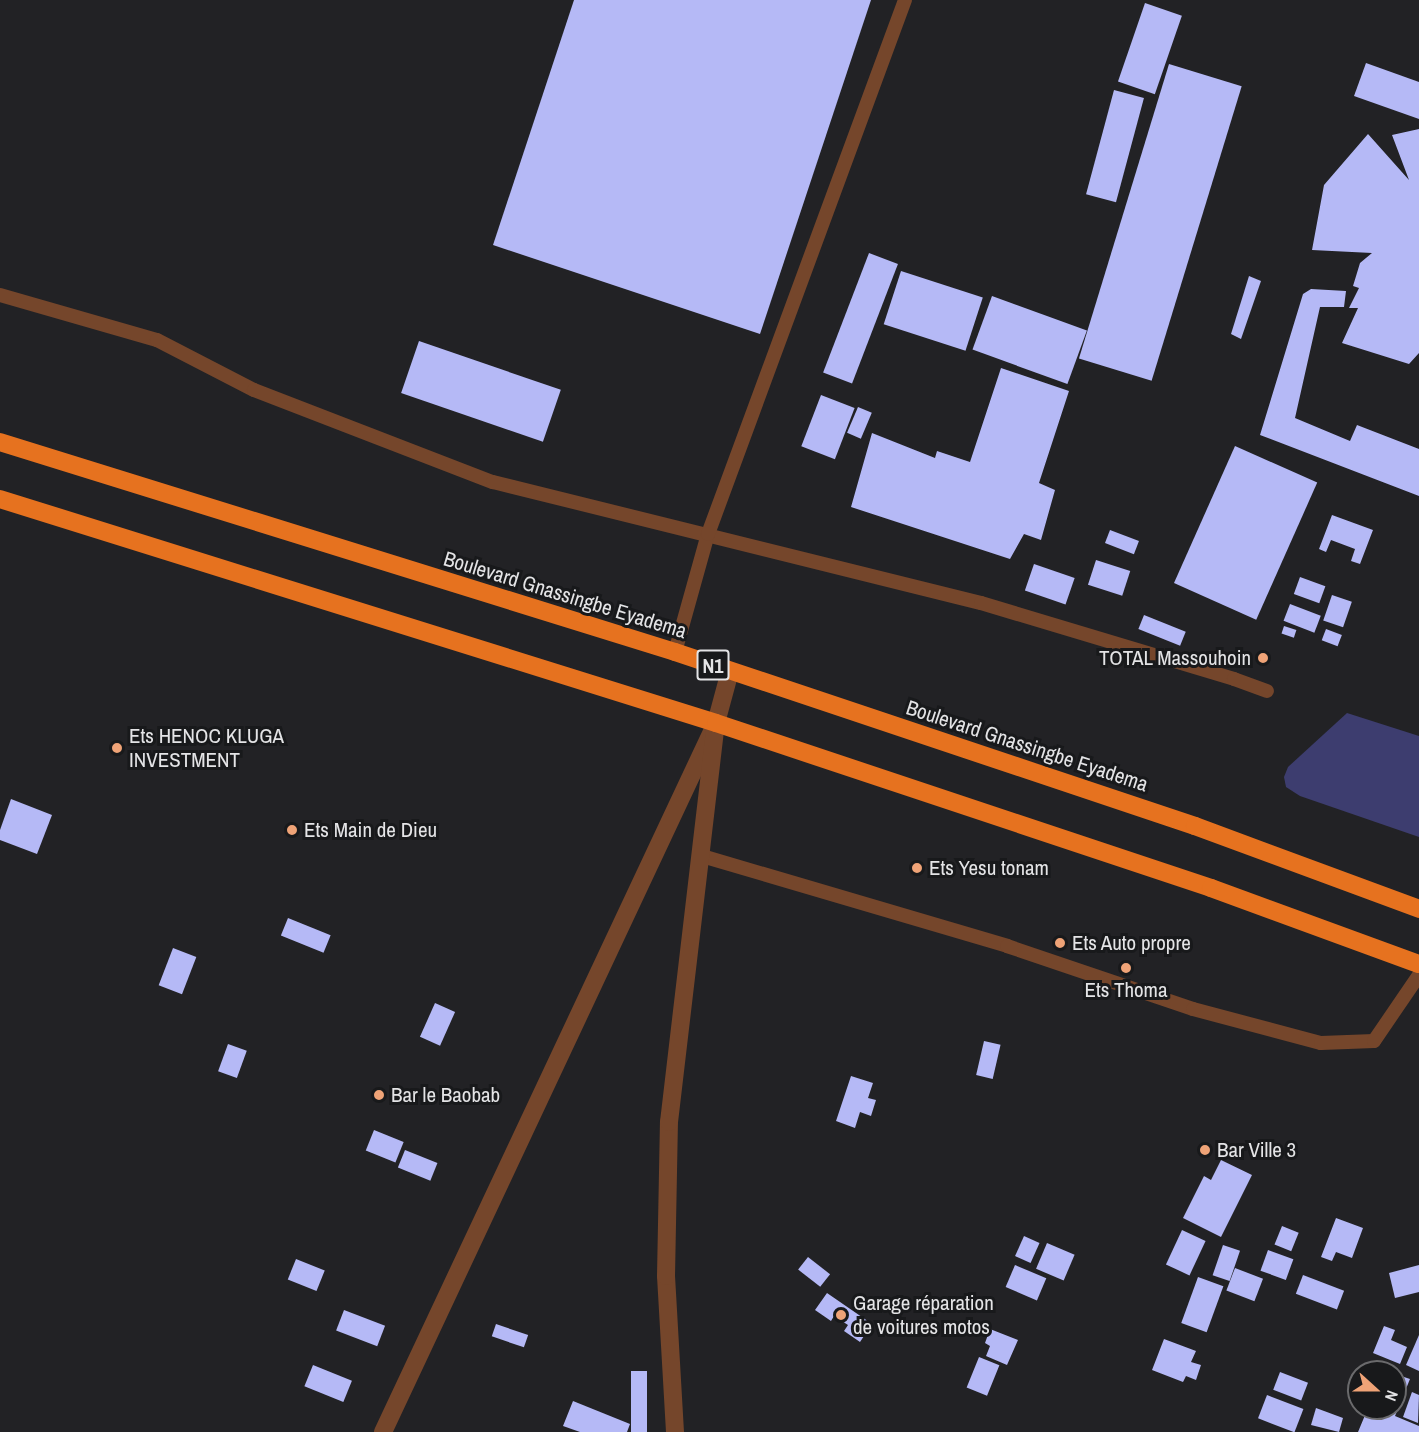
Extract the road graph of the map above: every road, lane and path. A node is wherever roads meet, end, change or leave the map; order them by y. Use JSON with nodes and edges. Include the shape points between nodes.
{"nodes":[{"id":1,"x":905,"y":0,"type":"edge"},
{"id":2,"x":0,"y":295,"type":"edge"},
{"id":3,"x":0,"y":442,"type":"edge"},
{"id":4,"x":0,"y":499,"type":"edge"},
{"id":5,"x":708,"y":534,"type":"junction"},
{"id":6,"x":675,"y":652,"type":"junction"},
{"id":7,"x":730,"y":670,"type":"junction"},
{"id":8,"x":1267,"y":691,"type":"dead end"},
{"id":9,"x":716,"y":723,"type":"junction"},
{"id":10,"x":702,"y":856,"type":"junction"},
{"id":11,"x":1419,"y":909,"type":"edge"},
{"id":12,"x":1419,"y":964,"type":"edge"},
{"id":13,"x":1419,"y":975,"type":"edge"},
{"id":14,"x":383,"y":1432,"type":"edge"},
{"id":15,"x":675,"y":1432,"type":"edge"}],
"edges":[{"from":1,"to":5,"type":"lane"},
{"from":2,"to":5,"type":"lane","via":[[157,340],[254,390],[493,482]]},
{"from":3,"to":6,"type":"highway","name":"Boulevard Gnassingbe Eyadema","number":"N1"},
{"from":4,"to":9,"type":"highway"},
{"from":5,"to":6,"type":"lane"},
{"from":5,"to":8,"type":"lane","via":[[981,603]]},
{"from":6,"to":7,"type":"highway","name":"Boulevard Gnassingbe Eyadema","number":"N1"},
{"from":7,"to":9,"type":"street"},
{"from":7,"to":11,"type":"highway","name":"Boulevard Gnassingbe Eyadema","number":"N1","via":[[1195,826]]},
{"from":9,"to":10,"type":"street"},
{"from":9,"to":12,"type":"highway","via":[[1211,888]]},
{"from":9,"to":14,"type":"street"},
{"from":10,"to":13,"type":"lane","via":[[1007,946],[1193,1009],[1321,1043],[1374,1041]]},
{"from":10,"to":15,"type":"street","via":[[669,1122],[666,1276]]}]}
